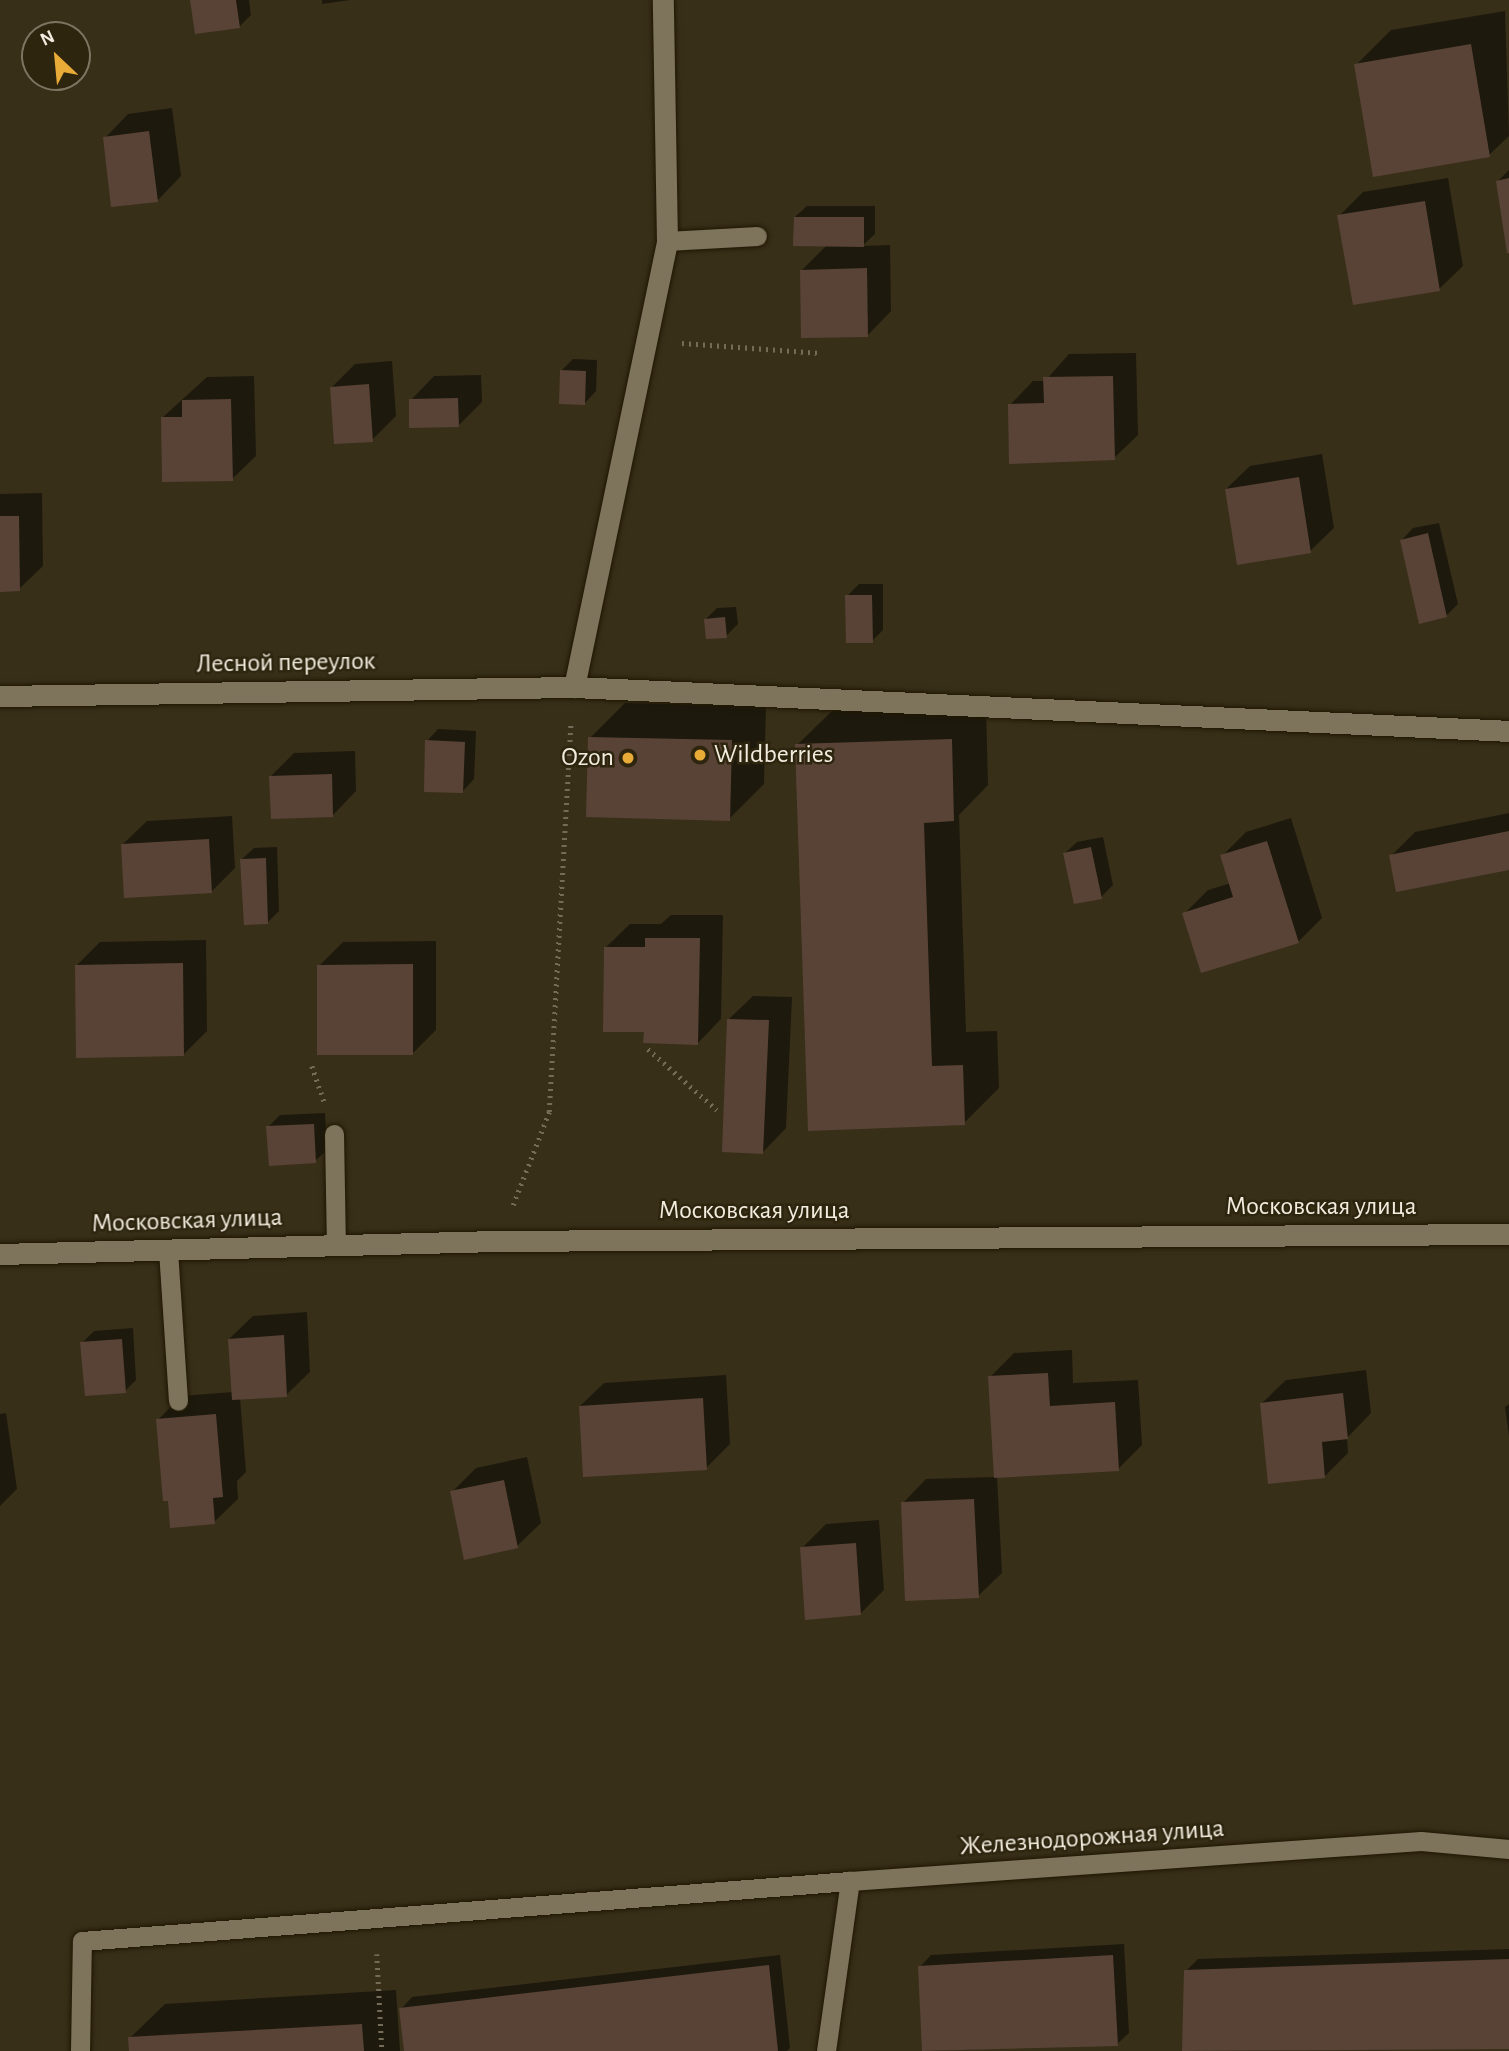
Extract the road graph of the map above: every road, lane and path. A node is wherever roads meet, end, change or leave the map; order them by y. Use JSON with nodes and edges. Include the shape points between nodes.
{"nodes":[{"id":1,"x":663,"y":0,"type":"edge"},
{"id":2,"x":757,"y":236,"type":"dead end"},
{"id":3,"x":667,"y":241,"type":"junction"},
{"id":4,"x":647,"y":340,"type":"junction"},
{"id":5,"x":821,"y":352,"type":"dead end"},
{"id":6,"x":574,"y":687,"type":"junction"},
{"id":7,"x":0,"y":696,"type":"edge"},
{"id":8,"x":1509,"y":731,"type":"edge"},
{"id":9,"x":648,"y":1049,"type":"dead end"},
{"id":10,"x":717,"y":1110,"type":"dead end"},
{"id":11,"x":334,"y":1134,"type":"dead end"},
{"id":12,"x":1509,"y":1234,"type":"edge"},
{"id":13,"x":498,"y":1241,"type":"junction"},
{"id":14,"x":336,"y":1245,"type":"junction"},
{"id":15,"x":168,"y":1250,"type":"junction"},
{"id":16,"x":0,"y":1254,"type":"edge"},
{"id":17,"x":178,"y":1401,"type":"dead end"},
{"id":18,"x":1509,"y":1849,"type":"edge"},
{"id":19,"x":849,"y":1881,"type":"junction"},
{"id":20,"x":375,"y":1918,"type":"junction"},
{"id":21,"x":80,"y":2051,"type":"edge"},
{"id":22,"x":382,"y":2051,"type":"edge"},
{"id":23,"x":826,"y":2051,"type":"edge"}],
"edges":[{"from":1,"to":3,"type":"street"},
{"from":2,"to":3,"type":"lane"},
{"from":3,"to":4,"type":"street"},
{"from":4,"to":5,"type":"path"},
{"from":4,"to":6,"type":"street"},
{"from":6,"to":7,"type":"street","name":"Лесной переулок"},
{"from":6,"to":8,"type":"street","name":"Лесной переулок"},
{"from":6,"to":13,"type":"path","via":[[549,1112]]},
{"from":9,"to":10,"type":"path"},
{"from":11,"to":14,"type":"lane"},
{"from":12,"to":13,"type":"street","name":"Московская улица"},
{"from":13,"to":14,"type":"street","name":"Московская улица"},
{"from":14,"to":15,"type":"street","name":"Московская улица"},
{"from":15,"to":16,"type":"street","name":"Московская улица"},
{"from":15,"to":17,"type":"lane"},
{"from":18,"to":19,"type":"lane","name":"Железнодорожная улица","via":[[1421,1841]]},
{"from":19,"to":20,"type":"lane","name":"Железнодорожная улица"},
{"from":19,"to":23,"type":"lane"},
{"from":20,"to":21,"type":"lane","name":"Железнодорожная улица","via":[[82,1941]]},
{"from":20,"to":22,"type":"path"}]}
